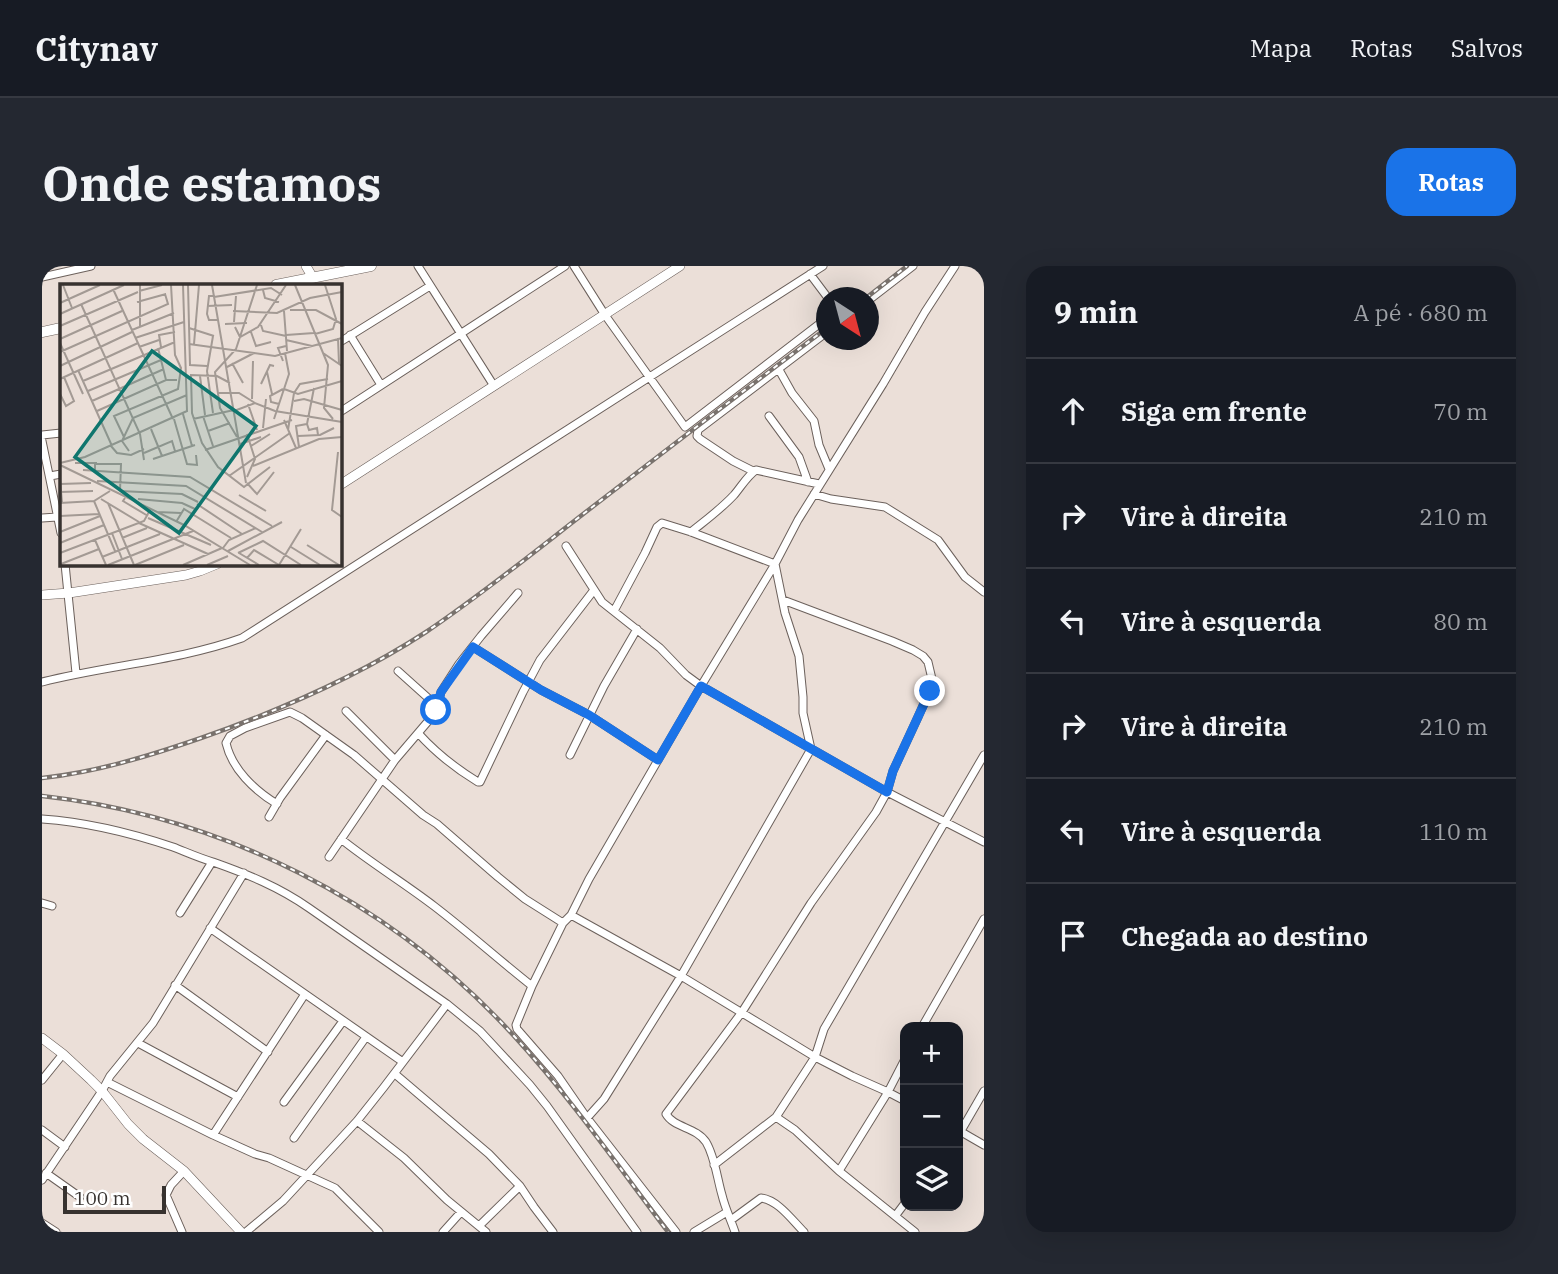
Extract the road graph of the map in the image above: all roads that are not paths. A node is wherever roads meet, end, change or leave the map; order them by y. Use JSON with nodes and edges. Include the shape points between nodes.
{"nodes":[{"id":1,"x":91,"y":266,"type":"edge"},
{"id":2,"x":306,"y":266,"type":"edge"},
{"id":3,"x":371,"y":266,"type":"edge"},
{"id":4,"x":418,"y":266,"type":"edge"},
{"id":5,"x":565,"y":266,"type":"edge"},
{"id":6,"x":574,"y":266,"type":"edge"},
{"id":7,"x":681,"y":266,"type":"edge"},
{"id":8,"x":823,"y":266,"type":"edge"},
{"id":9,"x":913,"y":266,"type":"edge"},
{"id":10,"x":955,"y":266,"type":"edge"},
{"id":11,"x":810,"y":274,"type":"junction"},
{"id":12,"x":42,"y":277,"type":"edge"},
{"id":13,"x":313,"y":278,"type":"junction"},
{"id":14,"x":281,"y":284,"type":"edge"},
{"id":15,"x":430,"y":286,"type":"junction"},
{"id":16,"x":820,"y":287,"type":"edge"},
{"id":17,"x":879,"y":292,"type":"edge"},
{"id":18,"x":605,"y":315,"type":"junction"},
{"id":19,"x":816,"y":326,"type":"edge"},
{"id":20,"x":60,"y":328,"type":"edge"},
{"id":21,"x":42,"y":332,"type":"edge"},
{"id":22,"x":461,"y":333,"type":"junction"},
{"id":23,"x":350,"y":335,"type":"junction"},
{"id":24,"x":816,"y":340,"type":"edge"},
{"id":25,"x":341,"y":341,"type":"edge"},
{"id":26,"x":778,"y":368,"type":"junction"},
{"id":27,"x":649,"y":378,"type":"junction"},
{"id":28,"x":381,"y":385,"type":"junction"},
{"id":29,"x":494,"y":386,"type":"junction"},
{"id":30,"x":341,"y":411,"type":"edge"},
{"id":31,"x":769,"y":416,"type":"dead end"},
{"id":32,"x":60,"y":433,"type":"edge"},
{"id":33,"x":42,"y":435,"type":"edge"},
{"id":34,"x":42,"y":441,"type":"edge"},
{"id":35,"x":829,"y":469,"type":"junction"},
{"id":36,"x":753,"y":471,"type":"junction"},
{"id":37,"x":60,"y":474,"type":"edge"},
{"id":38,"x":50,"y":476,"type":"junction"},
{"id":39,"x":808,"y":482,"type":"junction"},
{"id":40,"x":341,"y":484,"type":"edge"},
{"id":41,"x":819,"y":484,"type":"junction"},
{"id":42,"x":814,"y":494,"type":"junction"},
{"id":43,"x":57,"y":517,"type":"junction"},
{"id":44,"x":42,"y":518,"type":"edge"},
{"id":45,"x":60,"y":529,"type":"edge"},
{"id":46,"x":691,"y":532,"type":"junction"},
{"id":47,"x":566,"y":546,"type":"dead end"},
{"id":48,"x":775,"y":564,"type":"junction"},
{"id":49,"x":65,"y":565,"type":"edge"},
{"id":50,"x":214,"y":565,"type":"edge"},
{"id":51,"x":594,"y":590,"type":"junction"},
{"id":52,"x":984,"y":592,"type":"edge"},
{"id":53,"x":69,"y":593,"type":"junction"},
{"id":54,"x":519,"y":593,"type":"dead end"},
{"id":55,"x":42,"y":594,"type":"edge"},
{"id":56,"x":783,"y":600,"type":"junction"},
{"id":57,"x":614,"y":611,"type":"junction"},
{"id":58,"x":637,"y":629,"type":"junction"},
{"id":59,"x":473,"y":647,"type":"junction"},
{"id":60,"x":398,"y":671,"type":"dead end"},
{"id":61,"x":76,"y":673,"type":"junction"},
{"id":62,"x":528,"y":681,"type":"junction"},
{"id":63,"x":42,"y":682,"type":"edge"},
{"id":64,"x":701,"y":686,"type":"junction"},
{"id":65,"x":437,"y":706,"type":"junction"},
{"id":66,"x":346,"y":711,"type":"dead end"},
{"id":67,"x":589,"y":715,"type":"junction"},
{"id":68,"x":418,"y":733,"type":"junction"},
{"id":69,"x":326,"y":735,"type":"junction"},
{"id":70,"x":811,"y":749,"type":"junction"},
{"id":71,"x":570,"y":755,"type":"dead end"},
{"id":72,"x":984,"y":755,"type":"edge"},
{"id":73,"x":395,"y":760,"type":"junction"},
{"id":74,"x":658,"y":760,"type":"junction"},
{"id":75,"x":382,"y":780,"type":"junction"},
{"id":76,"x":887,"y":792,"type":"junction"},
{"id":77,"x":276,"y":804,"type":"junction"},
{"id":78,"x":269,"y":817,"type":"dead end"},
{"id":79,"x":42,"y":819,"type":"edge"},
{"id":80,"x":945,"y":823,"type":"junction"},
{"id":81,"x":341,"y":839,"type":"junction"},
{"id":82,"x":984,"y":842,"type":"edge"},
{"id":83,"x":329,"y":857,"type":"dead end"},
{"id":84,"x":212,"y":862,"type":"junction"},
{"id":85,"x":244,"y":873,"type":"junction"},
{"id":86,"x":42,"y":903,"type":"edge"},
{"id":87,"x":52,"y":906,"type":"dead end"},
{"id":88,"x":180,"y":914,"type":"dead end"},
{"id":89,"x":571,"y":915,"type":"junction"},
{"id":90,"x":984,"y":919,"type":"edge"},
{"id":91,"x":563,"y":923,"type":"junction"},
{"id":92,"x":209,"y":928,"type":"junction"},
{"id":93,"x":681,"y":976,"type":"junction"},
{"id":94,"x":175,"y":985,"type":"junction"},
{"id":95,"x":532,"y":986,"type":"junction"},
{"id":96,"x":305,"y":994,"type":"junction"},
{"id":97,"x":447,"y":1004,"type":"junction"},
{"id":98,"x":742,"y":1012,"type":"junction"},
{"id":99,"x":343,"y":1021,"type":"junction"},
{"id":100,"x":925,"y":1022,"type":"edge"},
{"id":101,"x":366,"y":1037,"type":"junction"},
{"id":102,"x":42,"y":1038,"type":"edge"},
{"id":103,"x":138,"y":1043,"type":"junction"},
{"id":104,"x":268,"y":1052,"type":"junction"},
{"id":105,"x":62,"y":1054,"type":"junction"},
{"id":106,"x":815,"y":1056,"type":"junction"},
{"id":107,"x":403,"y":1062,"type":"junction"},
{"id":108,"x":900,"y":1069,"type":"edge"},
{"id":109,"x":395,"y":1073,"type":"junction"},
{"id":110,"x":42,"y":1080,"type":"edge"},
{"id":111,"x":104,"y":1086,"type":"junction"},
{"id":112,"x":984,"y":1091,"type":"edge"},
{"id":113,"x":888,"y":1092,"type":"junction"},
{"id":114,"x":238,"y":1097,"type":"junction"},
{"id":115,"x":900,"y":1098,"type":"edge"},
{"id":116,"x":284,"y":1102,"type":"dead end"},
{"id":117,"x":587,"y":1118,"type":"junction"},
{"id":118,"x":776,"y":1118,"type":"junction"},
{"id":119,"x":357,"y":1121,"type":"junction"},
{"id":120,"x":963,"y":1126,"type":"edge"},
{"id":121,"x":42,"y":1130,"type":"edge"},
{"id":122,"x":213,"y":1135,"type":"junction"},
{"id":123,"x":963,"y":1135,"type":"edge"},
{"id":124,"x":294,"y":1138,"type":"dead end"},
{"id":125,"x":984,"y":1145,"type":"edge"},
{"id":126,"x":65,"y":1147,"type":"junction"},
{"id":127,"x":714,"y":1165,"type":"junction"},
{"id":128,"x":184,"y":1171,"type":"junction"},
{"id":129,"x":839,"y":1171,"type":"junction"},
{"id":130,"x":306,"y":1175,"type":"junction"},
{"id":131,"x":44,"y":1177,"type":"edge"},
{"id":132,"x":520,"y":1186,"type":"junction"},
{"id":133,"x":80,"y":1196,"type":"dead end"},
{"id":134,"x":900,"y":1210,"type":"edge"},
{"id":135,"x":461,"y":1212,"type":"junction"},
{"id":136,"x":727,"y":1212,"type":"junction"},
{"id":137,"x":896,"y":1215,"type":"junction"},
{"id":138,"x":730,"y":1220,"type":"junction"},
{"id":139,"x":42,"y":1223,"type":"edge"},
{"id":140,"x":479,"y":1226,"type":"junction"},
{"id":141,"x":240,"y":1231,"type":"edge"},
{"id":142,"x":57,"y":1232,"type":"edge"},
{"id":143,"x":182,"y":1232,"type":"edge"},
{"id":144,"x":379,"y":1232,"type":"edge"},
{"id":145,"x":443,"y":1232,"type":"edge"},
{"id":146,"x":486,"y":1232,"type":"edge"},
{"id":147,"x":553,"y":1232,"type":"edge"},
{"id":148,"x":637,"y":1232,"type":"edge"},
{"id":149,"x":676,"y":1232,"type":"edge"},
{"id":150,"x":694,"y":1232,"type":"edge"},
{"id":151,"x":735,"y":1232,"type":"edge"},
{"id":152,"x":804,"y":1232,"type":"edge"},
{"id":153,"x":915,"y":1232,"type":"edge"}],
"edges":[{"from":1,"to":12,"type":"street"},
{"from":2,"to":13,"type":"street"},
{"from":3,"to":13,"type":"main road"},
{"from":4,"to":15,"type":"street"},
{"from":5,"to":22,"type":"street"},
{"from":6,"to":18,"type":"street"},
{"from":7,"to":18,"type":"street"},
{"from":8,"to":11,"type":"street"},
{"from":9,"to":17,"type":"street"},
{"from":10,"to":35,"type":"street"},
{"from":11,"to":16,"type":"street"},
{"from":11,"to":27,"type":"street"},
{"from":13,"to":14,"type":"main road"},
{"from":15,"to":22,"type":"street"},
{"from":15,"to":23,"type":"street"},
{"from":18,"to":27,"type":"street"},
{"from":18,"to":29,"type":"street"},
{"from":19,"to":27,"type":"street","via":[[687,426]]},
{"from":20,"to":21,"type":"main road"},
{"from":22,"to":28,"type":"street"},
{"from":22,"to":29,"type":"street"},
{"from":23,"to":25,"type":"street"},
{"from":23,"to":28,"type":"street"},
{"from":24,"to":26,"type":"street"},
{"from":26,"to":35,"type":"street","via":[[814,421]]},
{"from":26,"to":36,"type":"street","via":[[698,430],[700,439]]},
{"from":27,"to":61,"type":"street","via":[[242,638]]},
{"from":28,"to":30,"type":"street"},
{"from":29,"to":40,"type":"street"},
{"from":31,"to":39,"type":"street","via":[[799,457]]},
{"from":32,"to":33,"type":"street"},
{"from":34,"to":38,"type":"street"},
{"from":35,"to":41,"type":"street"},
{"from":36,"to":39,"type":"street"},
{"from":36,"to":46,"type":"street","via":[[715,514]]},
{"from":37,"to":38,"type":"street"},
{"from":38,"to":43,"type":"street"},
{"from":39,"to":41,"type":"street"},
{"from":41,"to":42,"type":"street"},
{"from":42,"to":48,"type":"street"},
{"from":42,"to":52,"type":"street","via":[[885,507],[938,540],[965,577]]},
{"from":43,"to":44,"type":"street"},
{"from":43,"to":45,"type":"street"},
{"from":46,"to":48,"type":"street"},
{"from":46,"to":57,"type":"street","via":[[662,523],[657,527]]},
{"from":47,"to":51,"type":"street"},
{"from":48,"to":56,"type":"street"},
{"from":48,"to":64,"type":"street"},
{"from":49,"to":53,"type":"street"},
{"from":50,"to":53,"type":"street","via":[[186,575]]},
{"from":51,"to":57,"type":"street"},
{"from":51,"to":62,"type":"street"},
{"from":53,"to":55,"type":"street"},
{"from":53,"to":61,"type":"street"},
{"from":54,"to":59,"type":"street"},
{"from":56,"to":70,"type":"street","via":[[799,656]]},
{"from":56,"to":76,"type":"street","via":[[892,641],[928,662],[930,691]]},
{"from":57,"to":58,"type":"street"},
{"from":58,"to":64,"type":"street"},
{"from":58,"to":67,"type":"street"},
{"from":59,"to":62,"type":"street"},
{"from":59,"to":65,"type":"street","via":[[441,692]]},
{"from":60,"to":65,"type":"street"},
{"from":61,"to":63,"type":"street"},
{"from":62,"to":67,"type":"street"},
{"from":62,"to":68,"type":"street","via":[[480,782],[455,768]]},
{"from":64,"to":70,"type":"street"},
{"from":64,"to":74,"type":"street"},
{"from":65,"to":68,"type":"street"},
{"from":66,"to":73,"type":"street"},
{"from":67,"to":71,"type":"street"},
{"from":67,"to":74,"type":"street"},
{"from":68,"to":73,"type":"street"},
{"from":69,"to":75,"type":"street"},
{"from":69,"to":77,"type":"street"},
{"from":69,"to":77,"type":"street","via":[[290,712],[229,737],[226,746],[239,770]]},
{"from":70,"to":76,"type":"street"},
{"from":70,"to":93,"type":"street"},
{"from":72,"to":80,"type":"street"},
{"from":73,"to":75,"type":"street"},
{"from":74,"to":89,"type":"street"},
{"from":75,"to":81,"type":"street"},
{"from":75,"to":91,"type":"street","via":[[525,899]]},
{"from":76,"to":80,"type":"street"},
{"from":76,"to":98,"type":"street"},
{"from":77,"to":78,"type":"street"},
{"from":79,"to":84,"type":"street","via":[[128,834]]},
{"from":80,"to":82,"type":"street"},
{"from":80,"to":106,"type":"street","via":[[824,1029]]},
{"from":81,"to":83,"type":"street"},
{"from":81,"to":95,"type":"street"},
{"from":84,"to":85,"type":"street"},
{"from":84,"to":88,"type":"street"},
{"from":85,"to":92,"type":"street"},
{"from":85,"to":97,"type":"street","via":[[293,897]]},
{"from":86,"to":87,"type":"street"},
{"from":89,"to":91,"type":"street"},
{"from":89,"to":93,"type":"street"},
{"from":90,"to":100,"type":"street"},
{"from":91,"to":95,"type":"street"},
{"from":92,"to":94,"type":"street"},
{"from":92,"to":96,"type":"street"},
{"from":93,"to":98,"type":"street"},
{"from":93,"to":117,"type":"street","via":[[604,1099]]},
{"from":94,"to":103,"type":"street"},
{"from":94,"to":104,"type":"street"},
{"from":95,"to":117,"type":"street","via":[[517,1029]]},
{"from":96,"to":99,"type":"street"},
{"from":96,"to":104,"type":"street"},
{"from":97,"to":107,"type":"street"},
{"from":97,"to":148,"type":"street","via":[[480,1031],[530,1085]]},
{"from":98,"to":106,"type":"street"},
{"from":98,"to":127,"type":"street","via":[[666,1114],[706,1142]]},
{"from":99,"to":101,"type":"street"},
{"from":99,"to":116,"type":"street"},
{"from":101,"to":107,"type":"street"},
{"from":101,"to":124,"type":"street"},
{"from":102,"to":105,"type":"street"},
{"from":103,"to":111,"type":"street"},
{"from":103,"to":114,"type":"street"},
{"from":104,"to":114,"type":"street"},
{"from":105,"to":110,"type":"street"},
{"from":105,"to":111,"type":"street"},
{"from":106,"to":113,"type":"street"},
{"from":106,"to":118,"type":"street"},
{"from":107,"to":109,"type":"street"},
{"from":108,"to":113,"type":"street"},
{"from":109,"to":119,"type":"street"},
{"from":109,"to":132,"type":"street"},
{"from":111,"to":122,"type":"street"},
{"from":111,"to":126,"type":"street"},
{"from":111,"to":128,"type":"street","via":[[128,1124]]},
{"from":112,"to":120,"type":"street"},
{"from":113,"to":115,"type":"street"},
{"from":113,"to":129,"type":"street"},
{"from":114,"to":122,"type":"street"},
{"from":117,"to":149,"type":"street"},
{"from":118,"to":127,"type":"street"},
{"from":118,"to":129,"type":"street","via":[[796,1130]]},
{"from":119,"to":130,"type":"street"},
{"from":119,"to":135,"type":"street"},
{"from":121,"to":126,"type":"street"},
{"from":122,"to":130,"type":"street"},
{"from":123,"to":125,"type":"street"},
{"from":126,"to":131,"type":"street"},
{"from":127,"to":136,"type":"street"},
{"from":128,"to":141,"type":"street"},
{"from":128,"to":143,"type":"street","via":[[166,1195]]},
{"from":129,"to":137,"type":"street"},
{"from":130,"to":141,"type":"street","via":[[283,1200]]},
{"from":130,"to":144,"type":"street","via":[[335,1188]]},
{"from":131,"to":133,"type":"street"},
{"from":132,"to":140,"type":"street"},
{"from":132,"to":147,"type":"street"},
{"from":134,"to":137,"type":"street"},
{"from":135,"to":140,"type":"street"},
{"from":135,"to":145,"type":"street"},
{"from":136,"to":138,"type":"street"},
{"from":136,"to":150,"type":"street"},
{"from":137,"to":153,"type":"street"},
{"from":138,"to":151,"type":"street"},
{"from":138,"to":152,"type":"street","via":[[765,1198]]},
{"from":139,"to":142,"type":"street"},
{"from":140,"to":146,"type":"street"}]}
